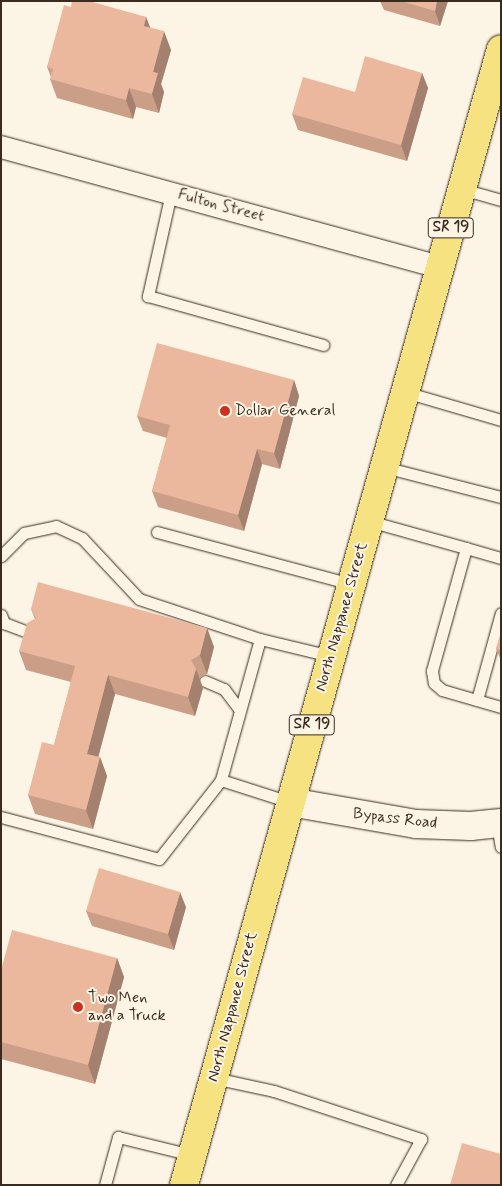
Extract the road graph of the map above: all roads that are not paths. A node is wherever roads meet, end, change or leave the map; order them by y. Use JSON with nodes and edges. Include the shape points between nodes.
{"nodes":[{"id":1,"x":501,"y":49,"type":"edge"},
{"id":2,"x":1,"y":146,"type":"edge"},
{"id":3,"x":462,"y":189,"type":"junction"},
{"id":4,"x":171,"y":192,"type":"junction"},
{"id":5,"x":501,"y":200,"type":"edge"},
{"id":6,"x":440,"y":267,"type":"junction"},
{"id":7,"x":323,"y":345,"type":"dead end"},
{"id":8,"x":405,"y":392,"type":"junction"},
{"id":9,"x":501,"y":420,"type":"edge"},
{"id":10,"x":384,"y":467,"type":"junction"},
{"id":11,"x":501,"y":497,"type":"edge"},
{"id":12,"x":369,"y":520,"type":"junction"},
{"id":13,"x":157,"y":532,"type":"dead end"},
{"id":14,"x":466,"y":548,"type":"junction"},
{"id":15,"x":1,"y":556,"type":"edge"},
{"id":16,"x":501,"y":558,"type":"edge"},
{"id":17,"x":351,"y":584,"type":"junction"},
{"id":18,"x":501,"y":613,"type":"edge"},
{"id":19,"x":1,"y":615,"type":"edge"},
{"id":20,"x":36,"y":635,"type":"edge"},
{"id":21,"x":260,"y":638,"type":"junction"},
{"id":22,"x":331,"y":656,"type":"junction"},
{"id":23,"x":205,"y":681,"type":"dead end"},
{"id":24,"x":477,"y":700,"type":"junction"},
{"id":25,"x":501,"y":707,"type":"edge"},
{"id":26,"x":240,"y":710,"type":"junction"},
{"id":27,"x":221,"y":780,"type":"junction"},
{"id":28,"x":290,"y":802,"type":"junction"},
{"id":29,"x":1,"y":817,"type":"edge"},
{"id":30,"x":499,"y":831,"type":"edge"},
{"id":31,"x":214,"y":1078,"type":"junction"},
{"id":32,"x":192,"y":1155,"type":"junction"},
{"id":33,"x":105,"y":1185,"type":"edge"},
{"id":34,"x":184,"y":1185,"type":"edge"},
{"id":35,"x":396,"y":1185,"type":"edge"}],
"edges":[{"from":1,"to":3,"type":"main road","name":"North Nappanee Street","number":"SR 19"},
{"from":2,"to":4,"type":"street","name":"Fulton Street"},
{"from":3,"to":5,"type":"lane"},
{"from":3,"to":6,"type":"main road","name":"North Nappanee Street","number":"SR 19"},
{"from":4,"to":6,"type":"street","name":"Fulton Street"},
{"from":4,"to":7,"type":"lane","via":[[148,296]]},
{"from":6,"to":8,"type":"main road","name":"North Nappanee Street","number":"SR 19"},
{"from":8,"to":9,"type":"lane"},
{"from":8,"to":10,"type":"main road","name":"North Nappanee Street","number":"SR 19"},
{"from":10,"to":11,"type":"lane"},
{"from":10,"to":12,"type":"main road","name":"North Nappanee Street","number":"SR 19"},
{"from":12,"to":14,"type":"lane"},
{"from":12,"to":17,"type":"main road","name":"North Nappanee Street","number":"SR 19"},
{"from":13,"to":17,"type":"lane"},
{"from":14,"to":16,"type":"lane"},
{"from":14,"to":24,"type":"lane","via":[[432,671],[434,682],[442,690]]},
{"from":15,"to":21,"type":"lane","via":[[24,533],[56,526],[82,538],[139,599]]},
{"from":17,"to":22,"type":"main road","name":"North Nappanee Street","number":"SR 19"},
{"from":18,"to":24,"type":"lane"},
{"from":19,"to":20,"type":"lane","via":[[4,622]]},
{"from":21,"to":22,"type":"lane"},
{"from":21,"to":26,"type":"lane"},
{"from":22,"to":28,"type":"main road","name":"North Nappanee Street","number":"SR 19"},
{"from":23,"to":26,"type":"lane","via":[[224,689]]},
{"from":24,"to":25,"type":"lane"},
{"from":26,"to":27,"type":"lane"},
{"from":27,"to":28,"type":"lane"},
{"from":27,"to":29,"type":"lane","via":[[159,859]]},
{"from":28,"to":30,"type":"main road","name":"Bypass Road","via":[[416,824]]},
{"from":28,"to":31,"type":"main road","name":"North Nappanee Street","number":"SR 19"},
{"from":31,"to":32,"type":"main road","name":"North Nappanee Street","number":"SR 19"},
{"from":31,"to":35,"type":"lane","via":[[274,1091],[421,1139]]},
{"from":32,"to":33,"type":"lane","via":[[118,1137]]},
{"from":32,"to":34,"type":"main road","name":"North Nappanee Street","number":"SR 19"}]}
